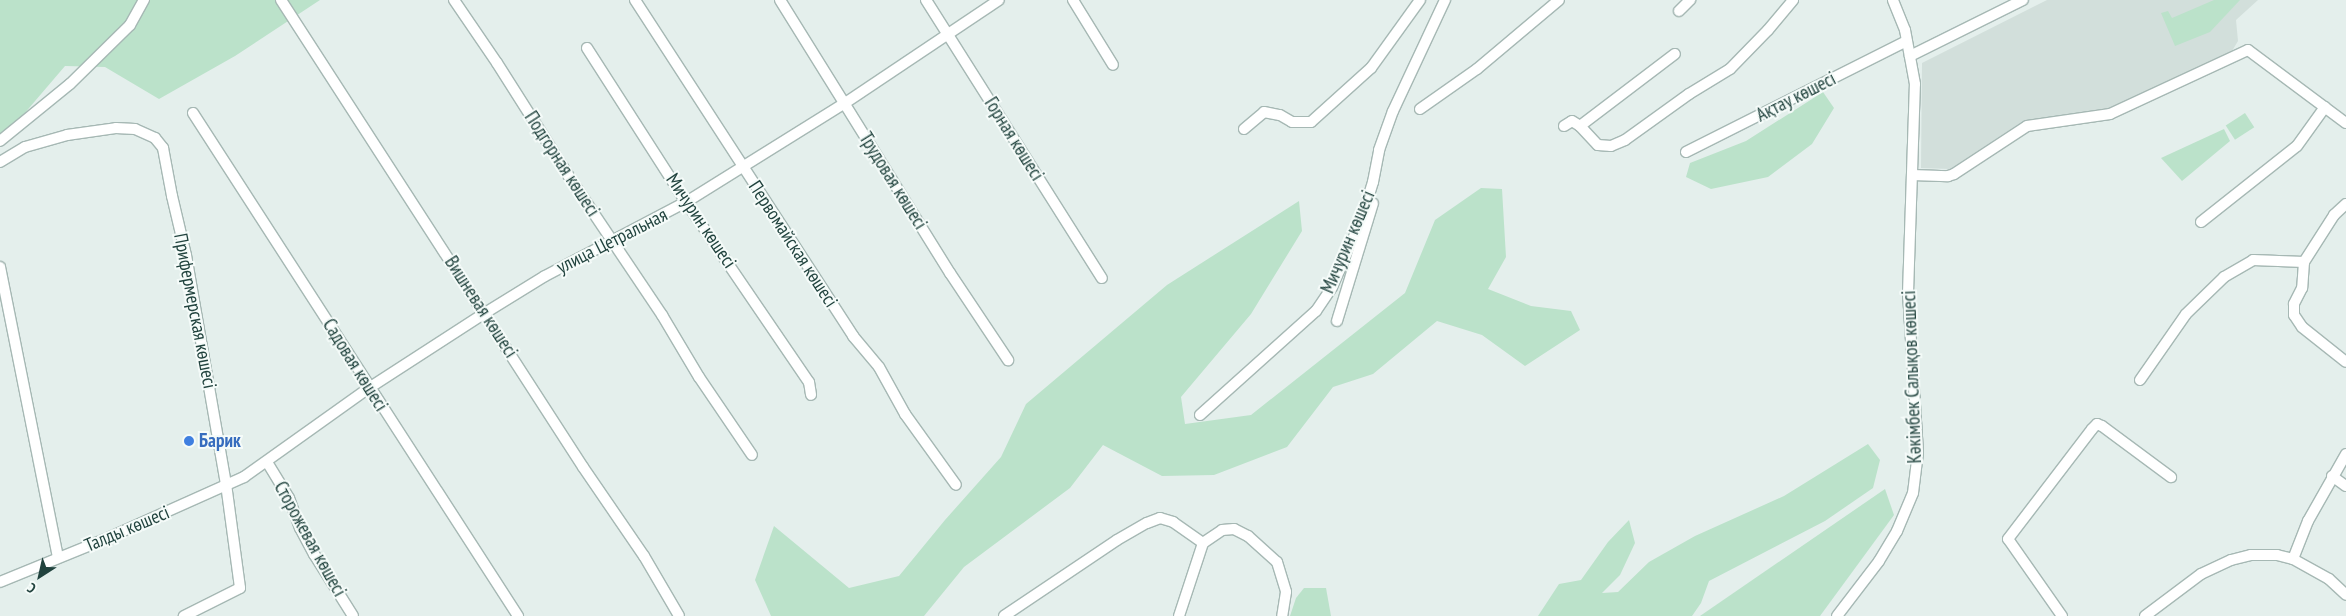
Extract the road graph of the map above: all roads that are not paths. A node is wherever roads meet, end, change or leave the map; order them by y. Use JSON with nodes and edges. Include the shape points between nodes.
{"nodes":[{"id":1,"x":144,"y":0,"type":"edge"},
{"id":2,"x":281,"y":0,"type":"edge"},
{"id":3,"x":454,"y":0,"type":"edge"},
{"id":4,"x":635,"y":0,"type":"edge"},
{"id":5,"x":780,"y":0,"type":"edge"},
{"id":6,"x":926,"y":0,"type":"edge"},
{"id":7,"x":999,"y":0,"type":"edge"},
{"id":8,"x":1073,"y":0,"type":"edge"},
{"id":9,"x":1420,"y":0,"type":"edge"},
{"id":10,"x":1445,"y":0,"type":"edge"},
{"id":11,"x":1559,"y":0,"type":"edge"},
{"id":12,"x":1690,"y":0,"type":"edge"},
{"id":13,"x":1793,"y":0,"type":"edge"},
{"id":14,"x":1894,"y":0,"type":"edge"},
{"id":15,"x":2023,"y":0,"type":"edge"},
{"id":16,"x":1679,"y":10,"type":"dead end"},
{"id":17,"x":948,"y":34,"type":"junction"},
{"id":18,"x":1907,"y":41,"type":"junction"},
{"id":19,"x":587,"y":48,"type":"dead end"},
{"id":20,"x":1676,"y":54,"type":"dead end"},
{"id":21,"x":1910,"y":56,"type":"junction"},
{"id":22,"x":1113,"y":65,"type":"dead end"},
{"id":23,"x":845,"y":104,"type":"junction"},
{"id":24,"x":2325,"y":107,"type":"junction"},
{"id":25,"x":1420,"y":109,"type":"dead end"},
{"id":26,"x":193,"y":113,"type":"dead end"},
{"id":27,"x":2346,"y":123,"type":"edge"},
{"id":28,"x":1564,"y":126,"type":"dead end"},
{"id":29,"x":1580,"y":126,"type":"junction"},
{"id":30,"x":1244,"y":129,"type":"dead end"},
{"id":31,"x":0,"y":140,"type":"edge"},
{"id":32,"x":1686,"y":152,"type":"dead end"},
{"id":33,"x":0,"y":162,"type":"edge"},
{"id":34,"x":743,"y":167,"type":"junction"},
{"id":35,"x":1912,"y":175,"type":"junction"},
{"id":36,"x":1373,"y":182,"type":"junction"},
{"id":37,"x":686,"y":202,"type":"junction"},
{"id":38,"x":2346,"y":204,"type":"edge"},
{"id":39,"x":2201,"y":222,"type":"dead end"},
{"id":40,"x":613,"y":241,"type":"junction"},
{"id":41,"x":2304,"y":262,"type":"junction"},
{"id":42,"x":0,"y":267,"type":"edge"},
{"id":43,"x":1102,"y":278,"type":"dead end"},
{"id":44,"x":485,"y":313,"type":"junction"},
{"id":45,"x":1337,"y":321,"type":"dead end"},
{"id":46,"x":1008,"y":360,"type":"dead end"},
{"id":47,"x":2346,"y":362,"type":"edge"},
{"id":48,"x":2140,"y":380,"type":"dead end"},
{"id":49,"x":369,"y":388,"type":"junction"},
{"id":50,"x":810,"y":395,"type":"dead end"},
{"id":51,"x":1200,"y":415,"type":"dead end"},
{"id":52,"x":2346,"y":454,"type":"edge"},
{"id":53,"x":752,"y":455,"type":"dead end"},
{"id":54,"x":267,"y":462,"type":"junction"},
{"id":55,"x":2332,"y":476,"type":"junction"},
{"id":56,"x":2171,"y":477,"type":"dead end"},
{"id":57,"x":226,"y":484,"type":"junction"},
{"id":58,"x":956,"y":485,"type":"dead end"},
{"id":59,"x":2346,"y":486,"type":"edge"},
{"id":60,"x":1203,"y":543,"type":"junction"},
{"id":61,"x":58,"y":557,"type":"junction"},
{"id":62,"x":2293,"y":559,"type":"junction"},
{"id":63,"x":0,"y":582,"type":"edge"},
{"id":64,"x":2346,"y":595,"type":"edge"},
{"id":65,"x":184,"y":616,"type":"edge"},
{"id":66,"x":354,"y":616,"type":"edge"},
{"id":67,"x":518,"y":616,"type":"edge"},
{"id":68,"x":679,"y":616,"type":"edge"},
{"id":69,"x":1004,"y":616,"type":"edge"},
{"id":70,"x":1179,"y":616,"type":"edge"},
{"id":71,"x":1282,"y":616,"type":"edge"},
{"id":72,"x":1837,"y":616,"type":"edge"},
{"id":73,"x":2062,"y":616,"type":"edge"},
{"id":74,"x":2145,"y":616,"type":"edge"}],
"edges":[{"from":1,"to":31,"type":"street","via":[[130,25],[70,84]]},
{"from":2,"to":44,"type":"street","name":"Вишневая көшесі"},
{"from":3,"to":40,"type":"street","name":"Подгорная көшесі"},
{"from":4,"to":34,"type":"street","name":"Первомайская көшесі"},
{"from":5,"to":23,"type":"street","name":"Трудовая көшесі"},
{"from":6,"to":17,"type":"street","name":"Горная көшесі"},
{"from":7,"to":17,"type":"street","name":"улица Цетральная"},
{"from":8,"to":22,"type":"street"},
{"from":9,"to":30,"type":"street","via":[[1371,68],[1311,122],[1292,122],[1280,115],[1264,112]]},
{"from":10,"to":36,"type":"street","name":"Мичурин көшесі","via":[[1393,111],[1379,150]]},
{"from":11,"to":25,"type":"street","via":[[1477,69]]},
{"from":12,"to":16,"type":"street"},
{"from":13,"to":29,"type":"street","via":[[1730,69],[1625,140],[1612,146],[1598,145]]},
{"from":14,"to":18,"type":"street","name":"Кәкімбек Салықов көшесі"},
{"from":15,"to":21,"type":"street"},
{"from":17,"to":23,"type":"street","name":"улица Цетральная"},
{"from":17,"to":43,"type":"street","name":"Горная көшесі"},
{"from":18,"to":21,"type":"street","name":"Кәкімбек Салықов көшесі"},
{"from":18,"to":32,"type":"street","name":"Ақтау көшесі"},
{"from":19,"to":37,"type":"street","name":"Мичурин көшесі"},
{"from":20,"to":29,"type":"street"},
{"from":21,"to":35,"type":"street","name":"Кәкімбек Салықов көшесі","via":[[1915,84]]},
{"from":23,"to":34,"type":"street","name":"улица Цетральная"},
{"from":23,"to":46,"type":"street","name":"Трудовая көшесі"},
{"from":24,"to":27,"type":"street"},
{"from":24,"to":35,"type":"street","via":[[2248,50],[2110,114],[2022,128],[1954,174]]},
{"from":24,"to":39,"type":"street","via":[[2297,146]]},
{"from":26,"to":49,"type":"street","name":"Садовая көшесі"},
{"from":28,"to":29,"type":"street","via":[[1572,121]]},
{"from":33,"to":57,"type":"street","name":"Прифермерская көшесі","via":[[25,148],[67,135],[116,128],[141,132],[155,138],[164,148]]},
{"from":34,"to":37,"type":"street","name":"улица Цетральная"},
{"from":34,"to":58,"type":"street","name":"Первомайская көшесі","via":[[853,336],[879,367],[906,414]]},
{"from":35,"to":72,"type":"street","name":"Кәкімбек Салықов көшесі","via":[[1908,293],[1918,452],[1913,493],[1897,531],[1879,561]]},
{"from":36,"to":45,"type":"street","via":[[1373,204]]},
{"from":36,"to":51,"type":"street","name":"Мичурин көшесі","via":[[1361,221],[1332,287],[1316,311]]},
{"from":37,"to":40,"type":"street","name":"улица Цетральная"},
{"from":37,"to":50,"type":"street","name":"Мичурин көшесі","via":[[809,382]]},
{"from":38,"to":41,"type":"street","via":[[2334,215]]},
{"from":40,"to":44,"type":"street","name":"улица Цетральная","via":[[544,276]]},
{"from":40,"to":53,"type":"street","name":"Подгорная көшесі"},
{"from":41,"to":47,"type":"street","via":[[2302,288],[2294,304],[2294,315],[2302,327]]},
{"from":41,"to":48,"type":"street","via":[[2253,260],[2224,277],[2186,314]]},
{"from":42,"to":61,"type":"street"},
{"from":44,"to":49,"type":"street","name":"улица Цетральная"},
{"from":44,"to":68,"type":"street","name":"Вишневая көшесі","via":[[644,556]]},
{"from":49,"to":54,"type":"street","name":"улица Цетральная"},
{"from":49,"to":67,"type":"street","name":"Садовая көшесі"},
{"from":52,"to":55,"type":"street"},
{"from":54,"to":57,"type":"street","name":"улица Цетральная"},
{"from":54,"to":66,"type":"street","name":"Сторожевая көшесі","via":[[289,498],[305,537]]},
{"from":55,"to":59,"type":"street"},
{"from":55,"to":62,"type":"street","via":[[2308,521]]},
{"from":56,"to":73,"type":"street","via":[[2097,424],[2008,539]]},
{"from":57,"to":61,"type":"street","name":"Талды көшесі"},
{"from":57,"to":65,"type":"street","name":"Прифермерская көшесі","via":[[240,588]]},
{"from":60,"to":69,"type":"street","via":[[1173,522],[1160,518],[1117,540]]},
{"from":60,"to":70,"type":"street"},
{"from":60,"to":71,"type":"street","via":[[1222,530],[1234,529],[1248,536],[1277,562],[1286,592]]},
{"from":61,"to":63,"type":"street","name":"Талды көшесі"},
{"from":62,"to":64,"type":"street","via":[[2328,579]]},
{"from":62,"to":74,"type":"street","via":[[2277,554],[2251,554],[2231,560],[2201,574]]}]}
